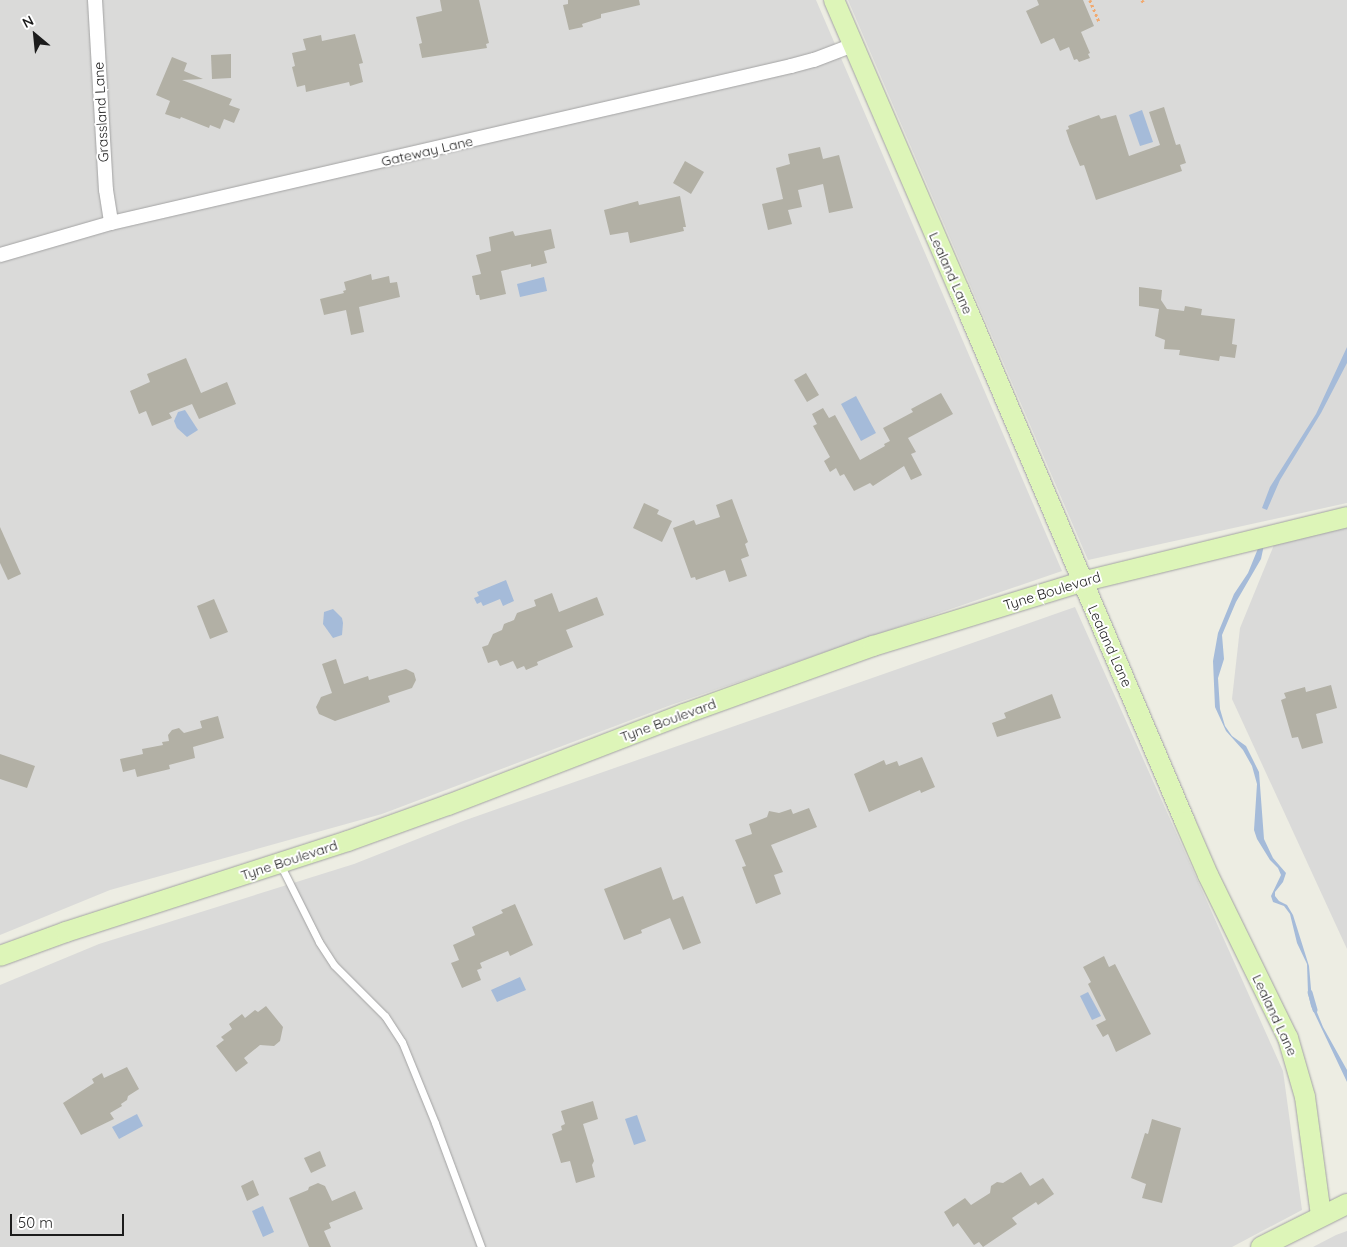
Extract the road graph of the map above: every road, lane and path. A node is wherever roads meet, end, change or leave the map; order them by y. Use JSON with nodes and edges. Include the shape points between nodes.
{"nodes":[{"id":1,"x":95,"y":0,"type":"edge"},
{"id":2,"x":834,"y":0,"type":"edge"},
{"id":3,"x":1090,"y":0,"type":"edge"},
{"id":4,"x":1099,"y":21,"type":"dead end"},
{"id":5,"x":853,"y":45,"type":"junction"},
{"id":6,"x":111,"y":223,"type":"junction"},
{"id":7,"x":0,"y":255,"type":"edge"},
{"id":8,"x":1347,"y":516,"type":"edge"},
{"id":9,"x":1082,"y":582,"type":"junction"},
{"id":10,"x":280,"y":864,"type":"junction"},
{"id":11,"x":0,"y":956,"type":"edge"},
{"id":12,"x":1347,"y":1204,"type":"edge"},
{"id":13,"x":1321,"y":1215,"type":"junction"},
{"id":14,"x":481,"y":1247,"type":"edge"},
{"id":15,"x":1261,"y":1247,"type":"edge"}],
"edges":[{"from":1,"to":6,"type":"street","name":"Grassland Lane","via":[[106,190]]},
{"from":2,"to":5,"type":"street","name":"Lealand Lane"},
{"from":3,"to":4,"type":"path"},
{"from":5,"to":6,"type":"street","name":"Gateway Lane","via":[[814,60],[739,79]]},
{"from":5,"to":9,"type":"street","name":"Lealand Lane"},
{"from":6,"to":7,"type":"street","name":"Gateway Lane"},
{"from":8,"to":9,"type":"street","name":"Tyne Boulevard"},
{"from":9,"to":10,"type":"street","name":"Tyne Boulevard","via":[[846,656],[448,805]]},
{"from":9,"to":13,"type":"street","name":"Lealand Lane","via":[[1208,875],[1288,1038],[1306,1097]]},
{"from":10,"to":11,"type":"street","name":"Tyne Boulevard"},
{"from":10,"to":14,"type":"lane","via":[[318,942],[334,965],[386,1016],[402,1042]]},
{"from":12,"to":13,"type":"street"},
{"from":13,"to":15,"type":"street"}]}
